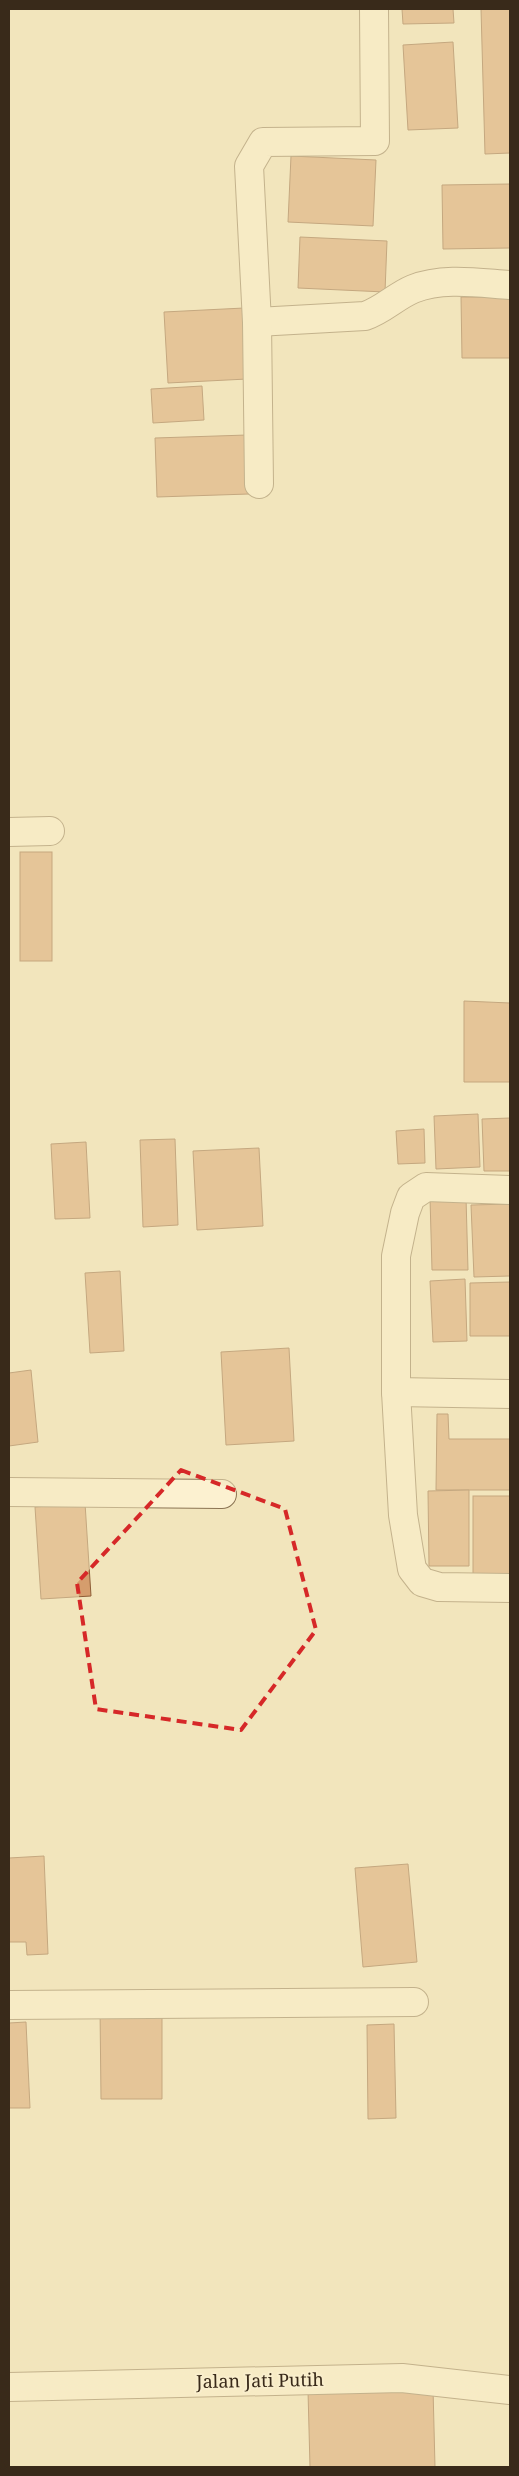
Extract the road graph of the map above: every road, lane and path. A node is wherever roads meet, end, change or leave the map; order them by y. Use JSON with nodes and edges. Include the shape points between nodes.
{"nodes":[{"id":1,"x":374,"y":9,"type":"edge"},
{"id":2,"x":510,"y":285,"type":"edge"},
{"id":3,"x":257,"y":322,"type":"junction"},
{"id":4,"x":259,"y":484,"type":"dead end"},
{"id":5,"x":50,"y":831,"type":"dead end"},
{"id":6,"x":9,"y":832,"type":"edge"},
{"id":7,"x":510,"y":1190,"type":"edge"},
{"id":8,"x":396,"y":1392,"type":"junction"},
{"id":9,"x":510,"y":1394,"type":"edge"},
{"id":10,"x":9,"y":1492,"type":"edge"},
{"id":11,"x":222,"y":1494,"type":"dead end"},
{"id":12,"x":510,"y":1588,"type":"edge"},
{"id":13,"x":414,"y":2002,"type":"dead end"},
{"id":14,"x":9,"y":2006,"type":"edge"},
{"id":15,"x":9,"y":2387,"type":"edge"},
{"id":16,"x":510,"y":2390,"type":"edge"}],
"edges":[{"from":1,"to":3,"type":"street","via":[[375,141],[264,142],[249,166]]},
{"from":2,"to":3,"type":"street","via":[[429,284],[365,316]]},
{"from":3,"to":4,"type":"street"},
{"from":5,"to":6,"type":"street"},
{"from":7,"to":8,"type":"street","via":[[426,1187],[411,1197],[396,1256]]},
{"from":8,"to":9,"type":"street"},
{"from":8,"to":12,"type":"street","via":[[403,1516],[412,1569],[422,1582],[439,1587]]},
{"from":10,"to":11,"type":"street"},
{"from":13,"to":14,"type":"street"},
{"from":15,"to":16,"type":"street","name":"Jalan Jati Putih","via":[[402,2378]]}]}
